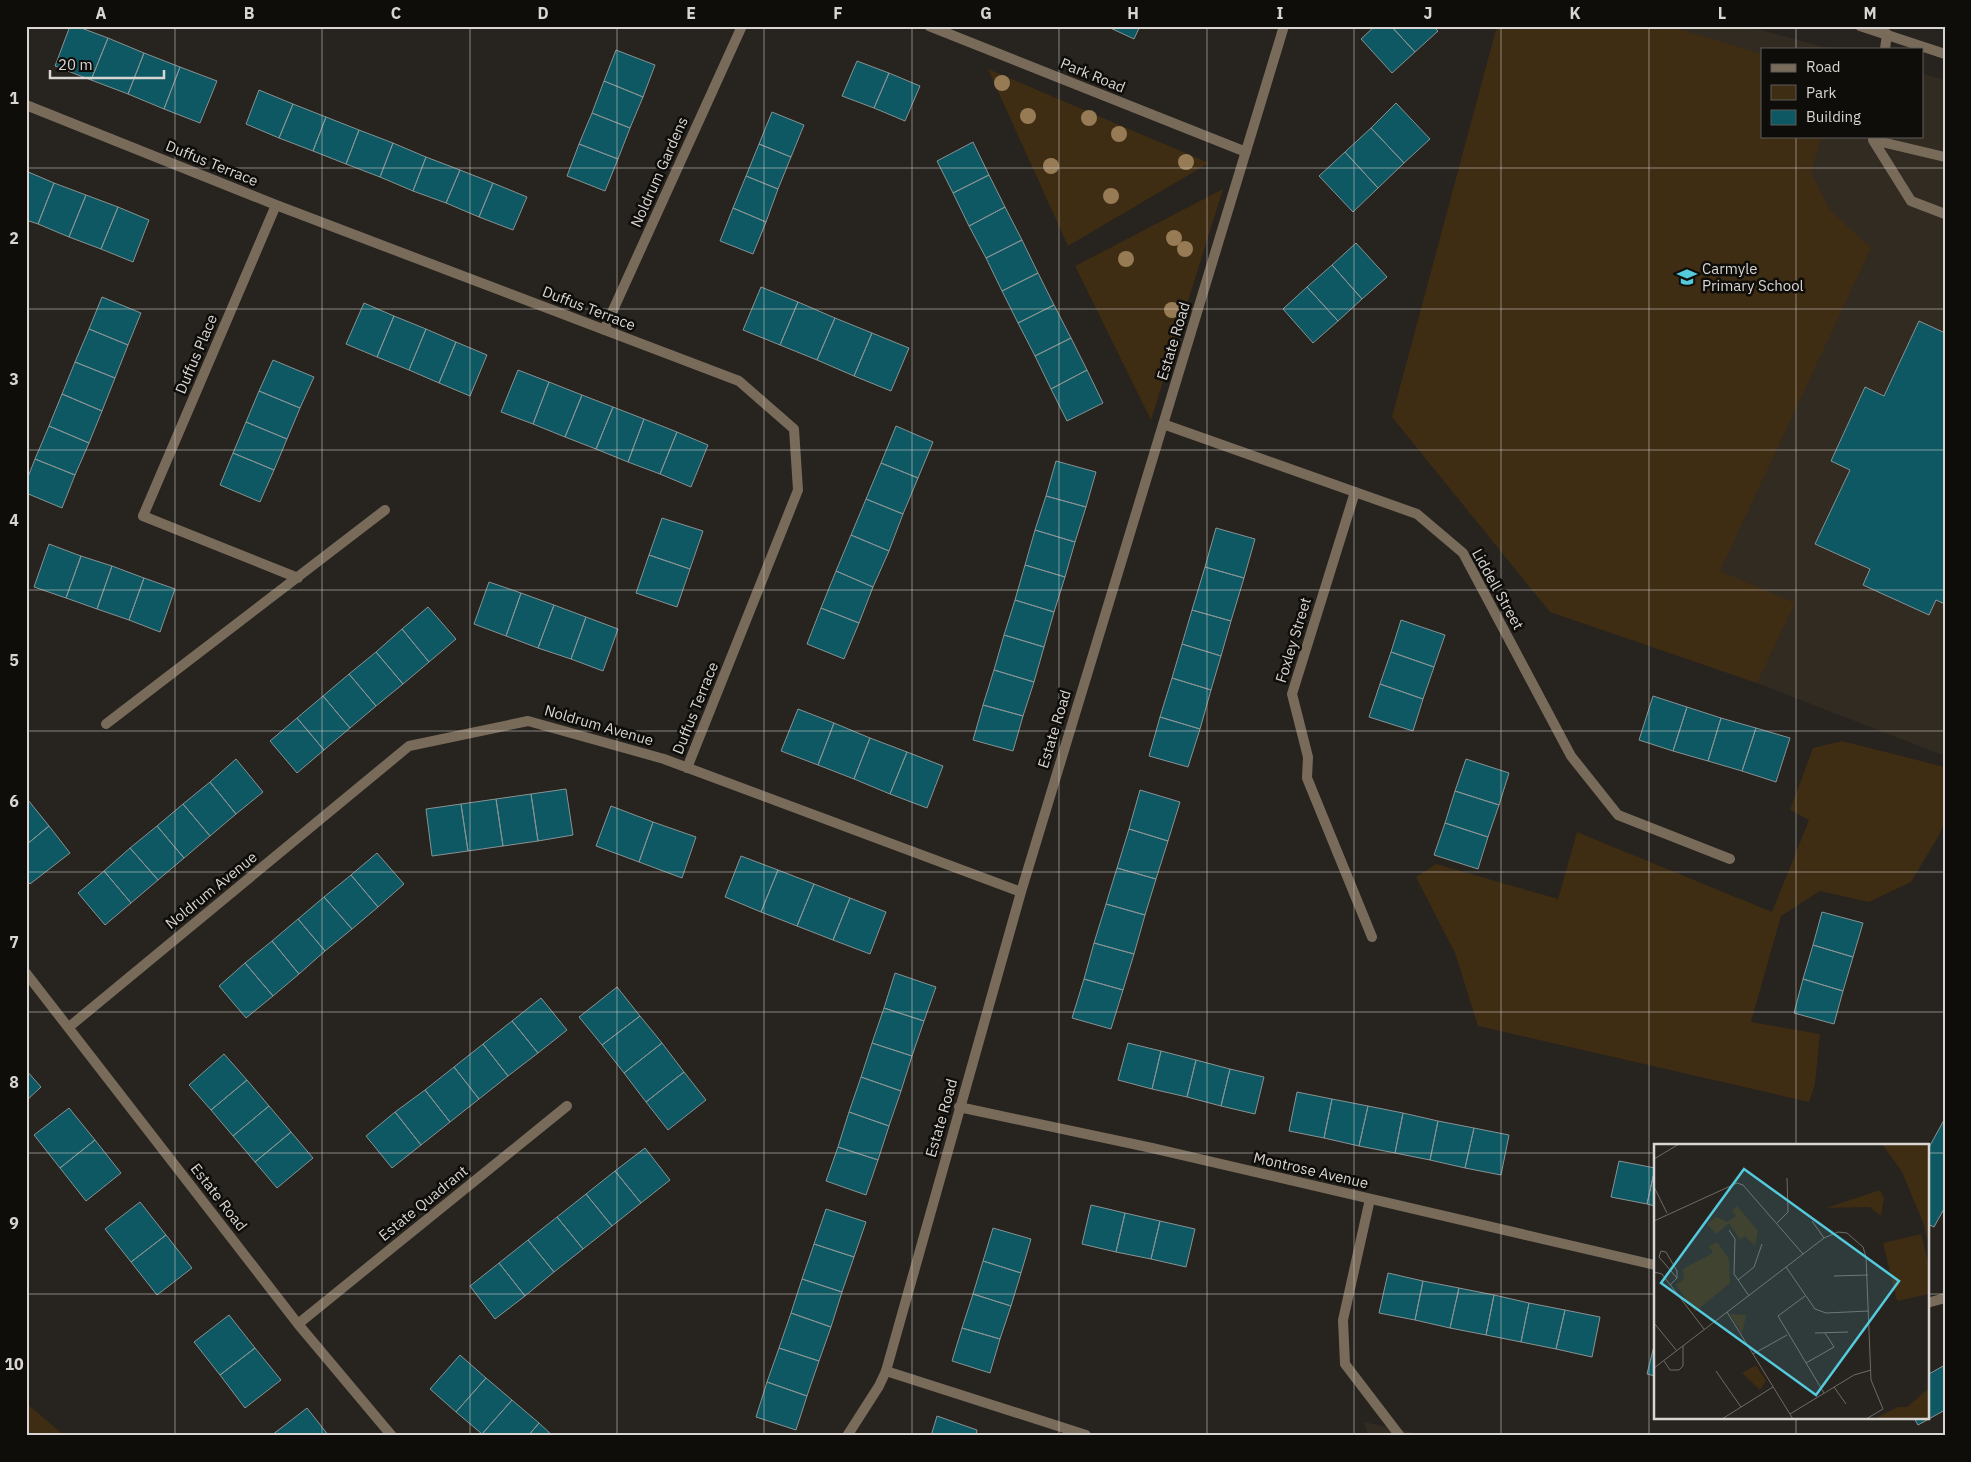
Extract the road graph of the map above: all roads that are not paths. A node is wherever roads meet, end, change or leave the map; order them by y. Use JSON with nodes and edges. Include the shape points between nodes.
{"nodes":[{"id":1,"x":742,"y":26,"type":"edge"},
{"id":2,"x":929,"y":26,"type":"edge"},
{"id":3,"x":1284,"y":26,"type":"edge"},
{"id":4,"x":1860,"y":26,"type":"edge"},
{"id":5,"x":1887,"y":34,"type":"junction"},
{"id":6,"x":1885,"y":48,"type":"edge"},
{"id":7,"x":1945,"y":54,"type":"edge"},
{"id":8,"x":26,"y":105,"type":"edge"},
{"id":9,"x":1874,"y":138,"type":"edge"},
{"id":10,"x":1246,"y":152,"type":"junction"},
{"id":11,"x":1945,"y":157,"type":"edge"},
{"id":12,"x":276,"y":205,"type":"junction"},
{"id":13,"x":1945,"y":214,"type":"edge"},
{"id":14,"x":604,"y":330,"type":"junction"},
{"id":15,"x":1163,"y":424,"type":"junction"},
{"id":16,"x":1355,"y":492,"type":"junction"},
{"id":17,"x":384,"y":510,"type":"dead end"},
{"id":18,"x":298,"y":578,"type":"junction"},
{"id":19,"x":106,"y":724,"type":"dead end"},
{"id":20,"x":687,"y":768,"type":"junction"},
{"id":21,"x":1730,"y":859,"type":"dead end"},
{"id":22,"x":1020,"y":892,"type":"junction"},
{"id":23,"x":1372,"y":937,"type":"dead end"},
{"id":24,"x":26,"y":973,"type":"edge"},
{"id":25,"x":68,"y":1026,"type":"junction"},
{"id":26,"x":567,"y":1106,"type":"dead end"},
{"id":27,"x":959,"y":1107,"type":"junction"},
{"id":28,"x":1370,"y":1199,"type":"junction"},
{"id":29,"x":1654,"y":1265,"type":"edge"},
{"id":30,"x":1945,"y":1298,"type":"edge"},
{"id":31,"x":1928,"y":1303,"type":"edge"},
{"id":32,"x":298,"y":1324,"type":"junction"},
{"id":33,"x":886,"y":1370,"type":"junction"},
{"id":34,"x":1086,"y":1435,"type":"edge"},
{"id":35,"x":392,"y":1436,"type":"edge"},
{"id":36,"x":847,"y":1436,"type":"edge"},
{"id":37,"x":1400,"y":1436,"type":"edge"}],
"edges":[{"from":1,"to":14,"type":"street","name":"Noldrum Gardens"},
{"from":2,"to":10,"type":"street","name":"Park Road"},
{"from":3,"to":10,"type":"street","name":"Estate Road"},
{"from":4,"to":5,"type":"street"},
{"from":5,"to":6,"type":"street"},
{"from":5,"to":7,"type":"street"},
{"from":8,"to":12,"type":"street","name":"Duffus Terrace"},
{"from":9,"to":11,"type":"street"},
{"from":9,"to":13,"type":"street","via":[[1911,200]]},
{"from":10,"to":15,"type":"street","name":"Estate Road"},
{"from":12,"to":14,"type":"street","name":"Duffus Terrace"},
{"from":12,"to":18,"type":"street","name":"Duffus Place","via":[[143,516]]},
{"from":14,"to":20,"type":"street","name":"Duffus Terrace","via":[[739,381],[794,429],[798,490]]},
{"from":15,"to":16,"type":"street","name":"Liddell Street"},
{"from":15,"to":22,"type":"street","name":"Estate Road"},
{"from":16,"to":21,"type":"street","name":"Liddell Street","via":[[1417,514],[1463,553],[1570,756],[1618,815]]},
{"from":16,"to":23,"type":"street","name":"Foxley Street","via":[[1292,694],[1308,757],[1307,778]]},
{"from":17,"to":18,"type":"street"},
{"from":18,"to":19,"type":"street"},
{"from":20,"to":22,"type":"street","name":"Noldrum Avenue"},
{"from":20,"to":25,"type":"street","name":"Noldrum Avenue","via":[[528,721],[409,746]]},
{"from":22,"to":27,"type":"street","name":"Estate Road"},
{"from":24,"to":25,"type":"street","name":"Estate Road"},
{"from":25,"to":32,"type":"street","name":"Estate Road"},
{"from":26,"to":32,"type":"street","name":"Estate Quadrant"},
{"from":27,"to":28,"type":"street","name":"Montrose Avenue"},
{"from":27,"to":33,"type":"street","name":"Estate Road"},
{"from":28,"to":29,"type":"street","name":"Montrose Avenue"},
{"from":28,"to":37,"type":"street","via":[[1343,1320],[1345,1364]]},
{"from":30,"to":31,"type":"street"},
{"from":32,"to":35,"type":"street","name":"Estate Road"},
{"from":33,"to":34,"type":"street"},
{"from":33,"to":36,"type":"street","name":"Estate Road"}]}
